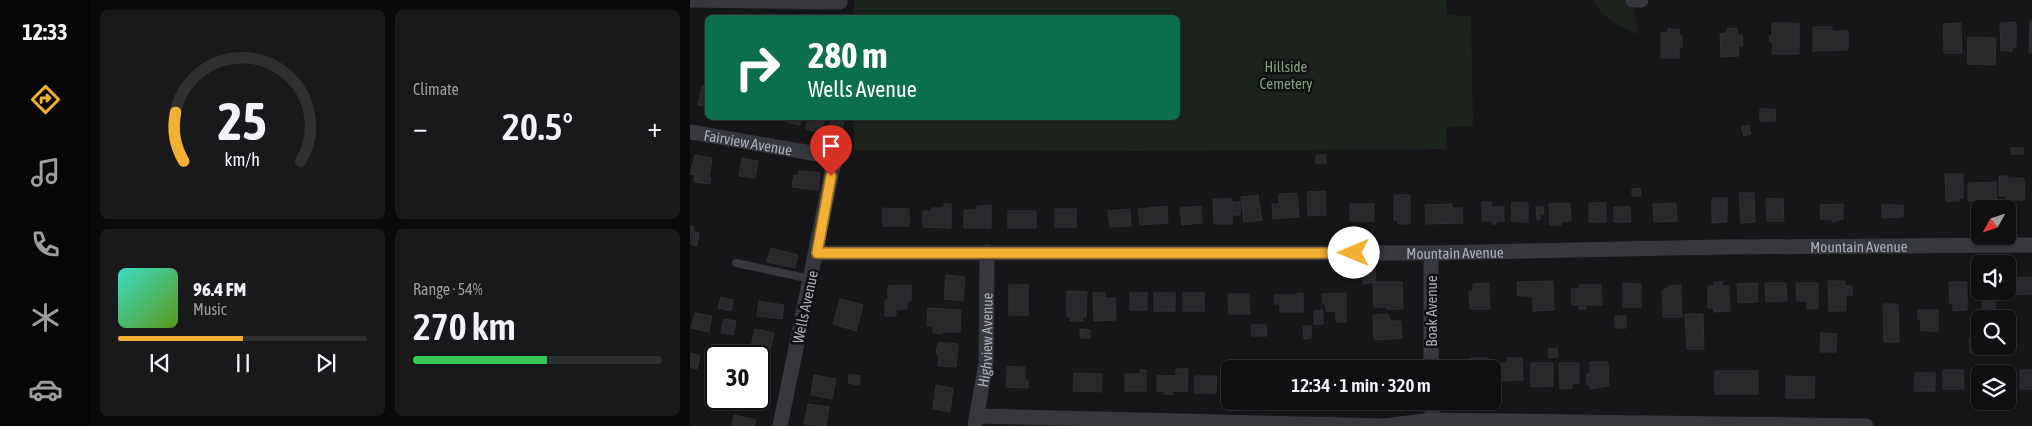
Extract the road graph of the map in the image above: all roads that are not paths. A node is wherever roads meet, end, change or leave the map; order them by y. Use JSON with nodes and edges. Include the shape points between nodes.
{"nodes":[{"id":1,"x":690,"y":0,"type":"edge"},
{"id":2,"x":1633,"y":0,"type":"edge"},
{"id":3,"x":1641,"y":0,"type":"edge"},
{"id":4,"x":840,"y":2,"type":"dead end"},
{"id":5,"x":690,"y":132,"type":"edge"},
{"id":6,"x":835,"y":157,"type":"joint"},
{"id":7,"x":2032,"y":245,"type":"edge"},
{"id":8,"x":987,"y":252,"type":"junction"},
{"id":9,"x":817,"y":253,"type":"junction"},
{"id":10,"x":1431,"y":253,"type":"junction"},
{"id":11,"x":736,"y":263,"type":"dead end"},
{"id":12,"x":811,"y":279,"type":"junction"},
{"id":13,"x":1432,"y":360,"type":"edge"},
{"id":14,"x":1432,"y":410,"type":"edge"},
{"id":15,"x":1432,"y":420,"type":"junction"},
{"id":16,"x":976,"y":421,"type":"edge"},
{"id":17,"x":1510,"y":423,"type":"edge"},
{"id":18,"x":780,"y":426,"type":"edge"},
{"id":19,"x":1866,"y":426,"type":"edge"}],
"edges":[{"from":1,"to":4,"type":"street"},
{"from":2,"to":3,"type":"street"},
{"from":5,"to":6,"type":"street","name":"Fairview Avenue"},
{"from":6,"to":9,"type":"street","name":"Wells Avenue"},
{"from":7,"to":10,"type":"street","name":"Mountain Avenue"},
{"from":8,"to":9,"type":"street","name":"Mountain Avenue"},
{"from":8,"to":10,"type":"street","name":"Mountain Avenue"},
{"from":8,"to":16,"type":"street","name":"Highview Avenue","via":[[986,363]]},
{"from":9,"to":12,"type":"street","name":"Wells Avenue"},
{"from":10,"to":13,"type":"street","name":"Boak Avenue"},
{"from":11,"to":12,"type":"lane"},
{"from":12,"to":18,"type":"street","name":"Wells Avenue"},
{"from":14,"to":15,"type":"street"},
{"from":15,"to":16,"type":"street","via":[[1385,426]]},
{"from":15,"to":17,"type":"street"},
{"from":17,"to":19,"type":"street"}]}
